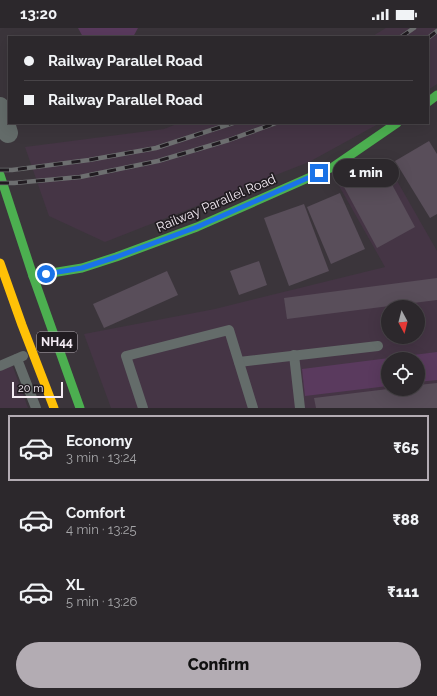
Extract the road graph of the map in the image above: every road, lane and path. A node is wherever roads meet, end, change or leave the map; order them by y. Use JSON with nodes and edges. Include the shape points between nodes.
{"nodes":[{"id":1,"x":437,"y":95,"type":"edge"},
{"id":2,"x":429,"y":101,"type":"edge"},
{"id":3,"x":0,"y":107,"type":"edge"},
{"id":4,"x":396,"y":124,"type":"edge"},
{"id":5,"x":8,"y":133,"type":"dead end"},
{"id":6,"x":0,"y":175,"type":"edge"},
{"id":7,"x":0,"y":263,"type":"edge"},
{"id":8,"x":33,"y":276,"type":"junction"},
{"id":9,"x":378,"y":346,"type":"dead end"},
{"id":10,"x":33,"y":352,"type":"junction"},
{"id":11,"x":294,"y":355,"type":"junction"},
{"id":12,"x":17,"y":359,"type":"junction"},
{"id":13,"x":239,"y":362,"type":"junction"},
{"id":14,"x":0,"y":366,"type":"edge"},
{"id":15,"x":36,"y":408,"type":"edge"},
{"id":16,"x":54,"y":408,"type":"edge"},
{"id":17,"x":80,"y":408,"type":"edge"},
{"id":18,"x":143,"y":408,"type":"edge"},
{"id":19,"x":253,"y":408,"type":"edge"},
{"id":20,"x":300,"y":408,"type":"edge"}],
"edges":[{"from":1,"to":2,"type":"street"},
{"from":3,"to":5,"type":"street"},
{"from":4,"to":8,"type":"street","name":"Railway Parallel Road","via":[[333,167],[197,227],[82,268]]},
{"from":6,"to":8,"type":"street","number":"NH44"},
{"from":7,"to":10,"type":"street","number":"NH44"},
{"from":8,"to":17,"type":"street","number":"NH44"},
{"from":9,"to":11,"type":"lane"},
{"from":10,"to":12,"type":"lane"},
{"from":10,"to":16,"type":"street","number":"NH44"},
{"from":11,"to":13,"type":"lane"},
{"from":11,"to":20,"type":"lane"},
{"from":12,"to":14,"type":"lane"},
{"from":12,"to":15,"type":"lane"},
{"from":13,"to":18,"type":"lane","via":[[229,330],[126,356]]},
{"from":13,"to":19,"type":"lane"}]}
